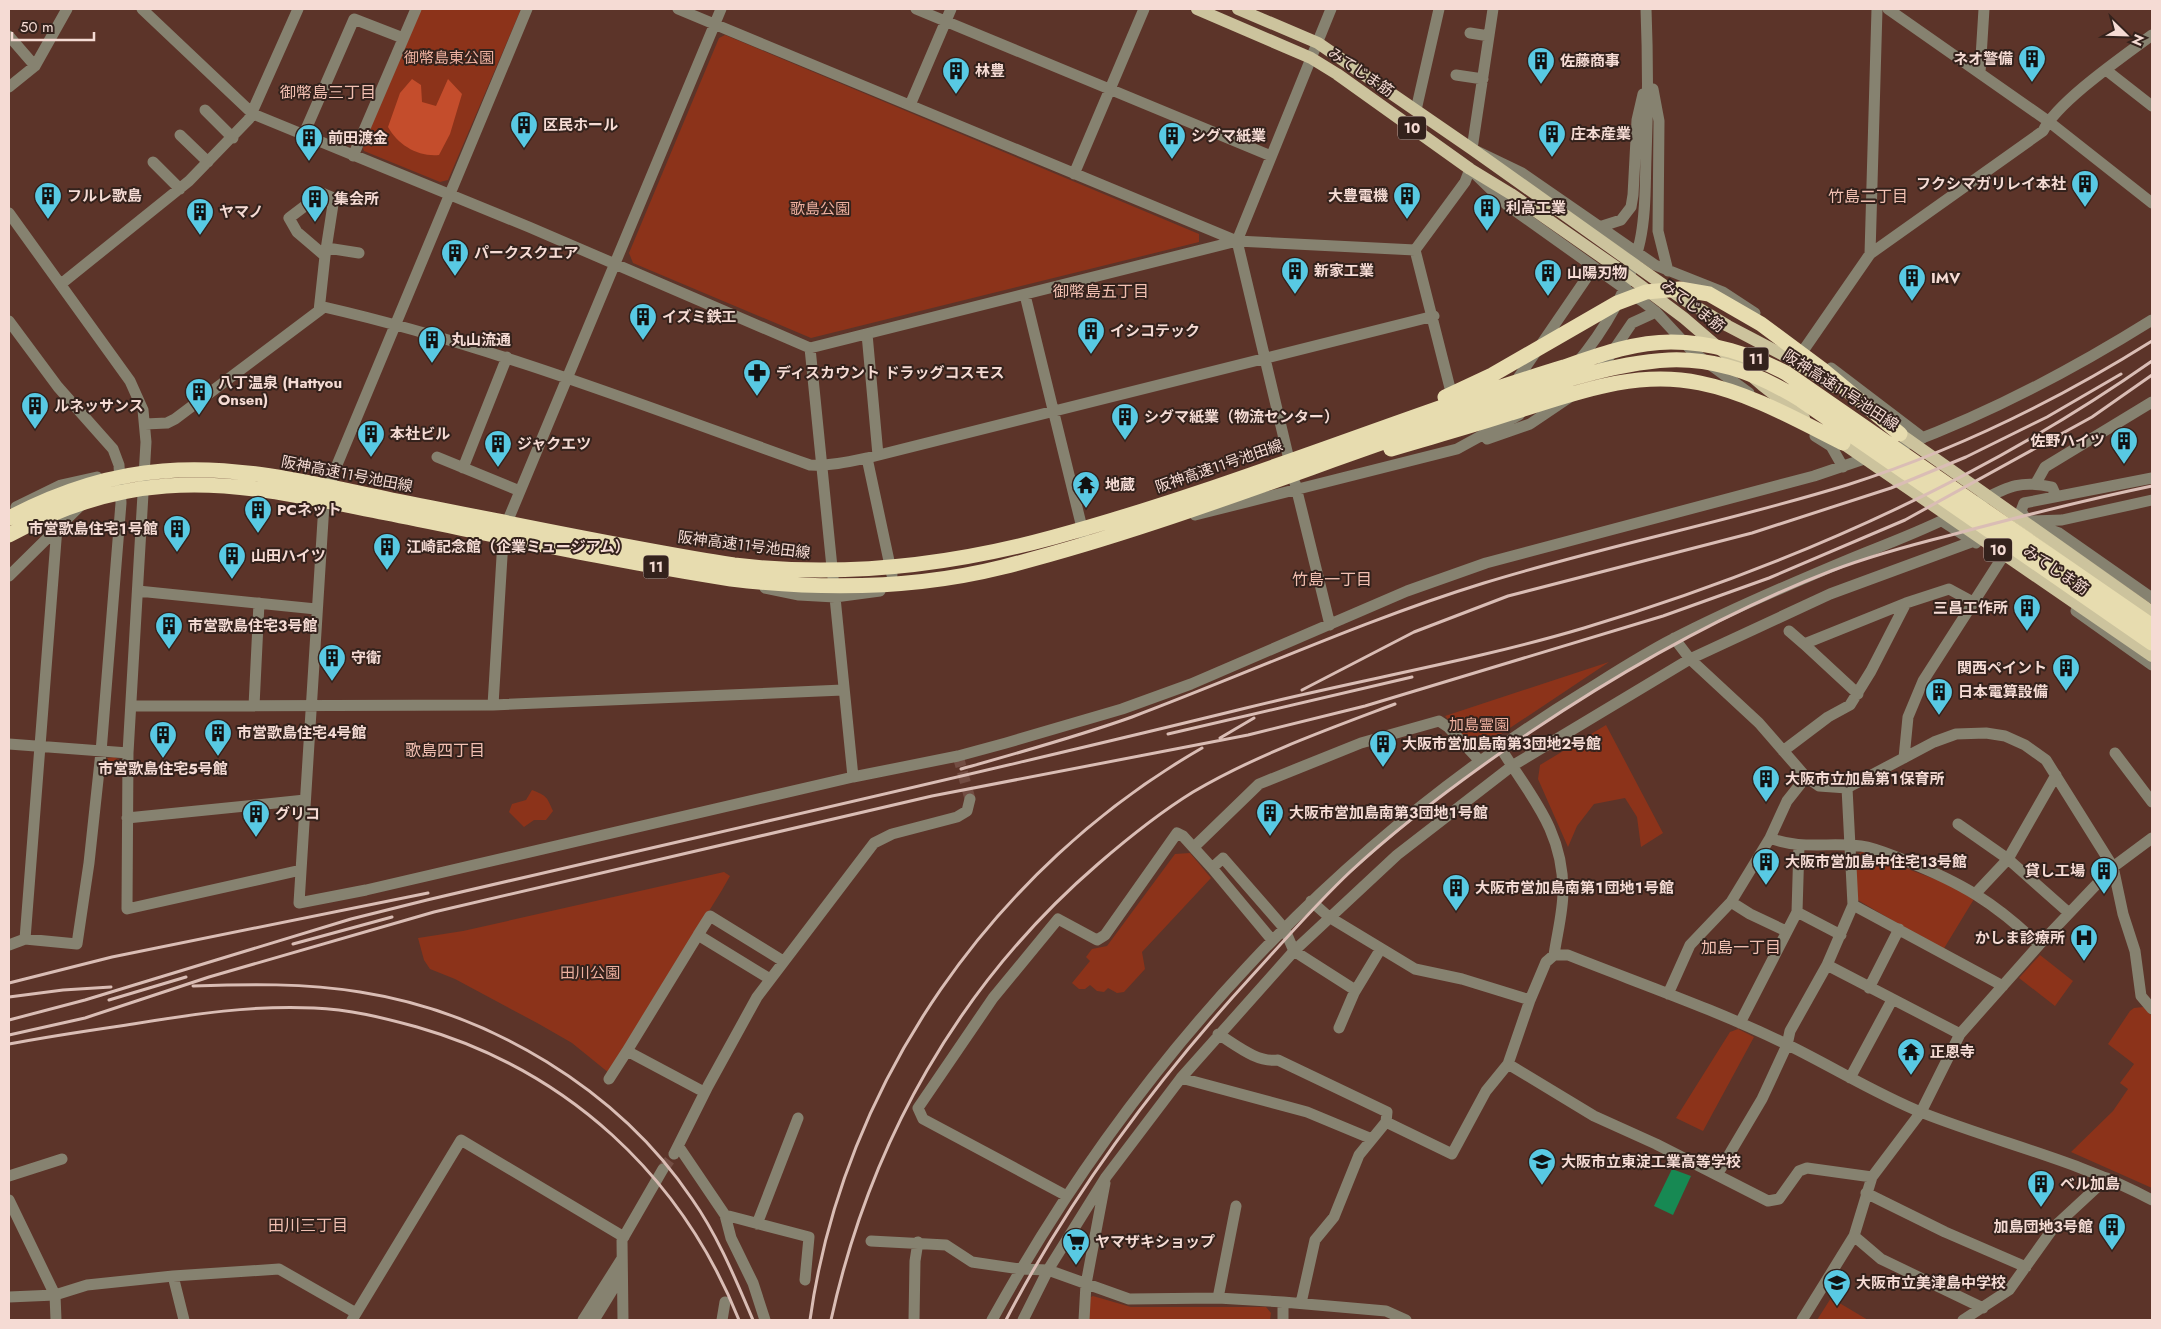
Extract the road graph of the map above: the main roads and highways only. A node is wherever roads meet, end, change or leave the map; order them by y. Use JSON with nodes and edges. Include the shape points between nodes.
{"nodes":[{"id":1,"x":1197,"y":9,"type":"edge"},
{"id":2,"x":1238,"y":9,"type":"edge"},
{"id":3,"x":1619,"y":262,"type":"junction"},
{"id":4,"x":1900,"y":434,"type":"junction"},
{"id":5,"x":1357,"y":437,"type":"junction"},
{"id":6,"x":1843,"y":443,"type":"junction"},
{"id":7,"x":1303,"y":472,"type":"junction"},
{"id":8,"x":9,"y":518,"type":"edge"},
{"id":9,"x":9,"y":535,"type":"edge"},
{"id":10,"x":2152,"y":612,"type":"edge"},
{"id":11,"x":2152,"y":626,"type":"edge"},
{"id":12,"x":2152,"y":643,"type":"edge"},
{"id":13,"x":2152,"y":656,"type":"edge"}],
"edges":[{"from":1,"to":3,"type":"main road","name":"みてじま筋","number":"10","via":[[1311,58],[1470,169]]},
{"from":2,"to":3,"type":"main road","name":"みてじま筋","number":"10","via":[[1318,43],[1472,149]]},
{"from":3,"to":4,"type":"main road","name":"みてじま筋","number":"10","via":[[1810,371]]},
{"from":3,"to":6,"type":"main road","name":"みてじま筋","number":"10","via":[[1780,400]]},
{"from":4,"to":5,"type":"highway","number":"11","via":[[1761,324],[1709,294],[1680,288],[1646,292],[1617,303],[1492,375]]},
{"from":4,"to":10,"type":"main road","name":"みてじま筋","number":"10"},
{"from":5,"to":8,"type":"highway","name":"阪神高速11号池田線","number":"11","via":[[1161,505],[1055,537],[964,558],[895,568],[800,572],[734,565],[322,486],[222,471],[164,471],[110,479],[54,497]]},
{"from":5,"to":11,"type":"highway","name":"阪神高速11号池田線","number":"11","via":[[1621,349],[1669,342],[1716,346],[1763,361],[1809,387]]},
{"from":6,"to":7,"type":"highway","via":[[1740,395],[1679,379],[1638,379],[1616,382]]},
{"from":6,"to":13,"type":"main road","name":"みてじま筋","number":"10"},
{"from":7,"to":9,"type":"highway","name":"阪神高速11号池田線","number":"11","via":[[1123,532],[1002,567],[864,586],[800,586],[731,579],[302,497],[220,486],[166,486],[110,494],[58,512]]},
{"from":7,"to":12,"type":"highway","name":"阪神高速11号池田線","number":"11","via":[[1388,440],[1597,372],[1670,360],[1716,364],[1761,378],[1801,400]]}]}
